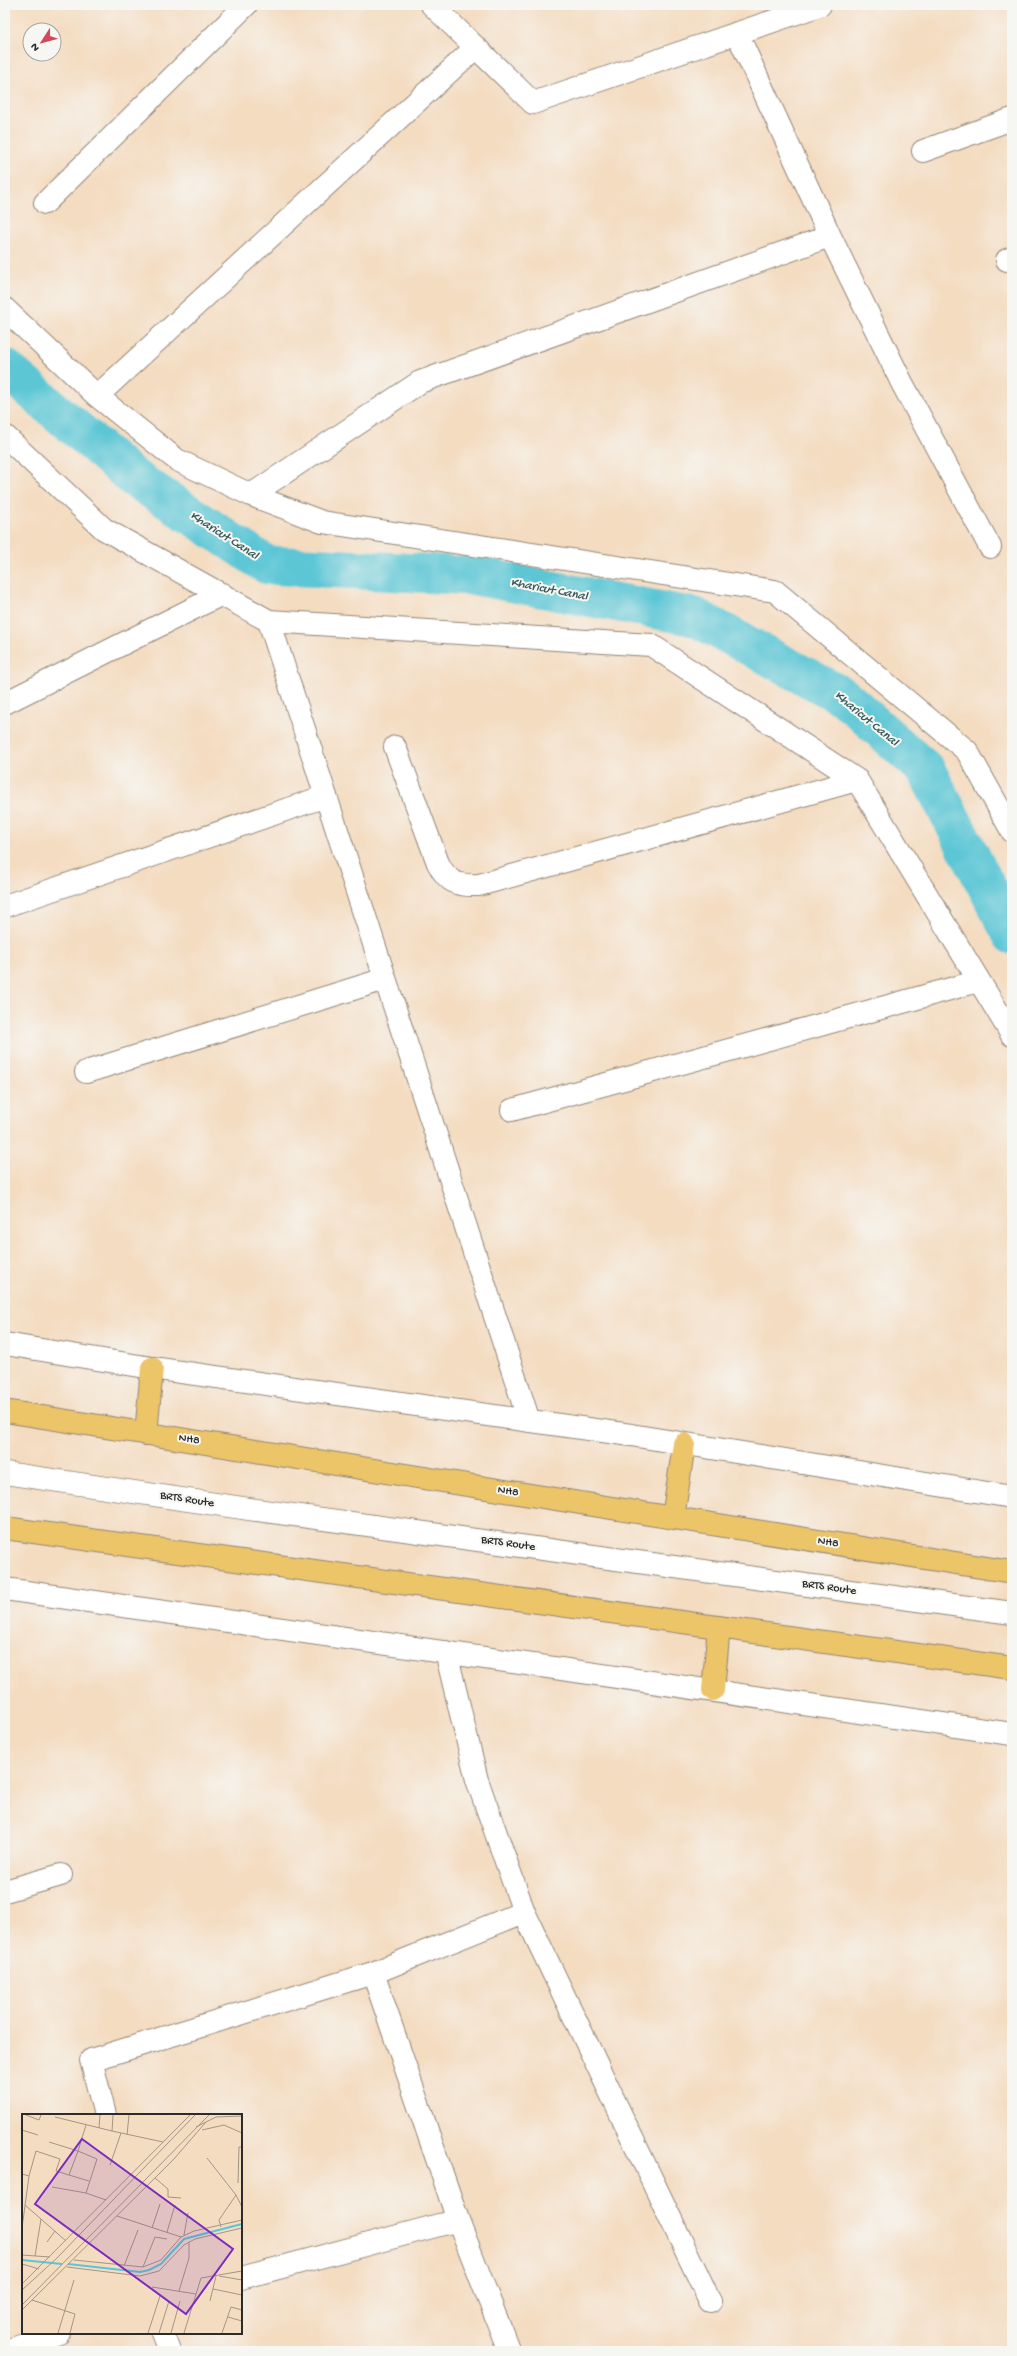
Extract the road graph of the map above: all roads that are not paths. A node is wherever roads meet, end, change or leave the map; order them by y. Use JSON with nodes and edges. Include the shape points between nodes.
{"nodes":[{"id":1,"x":246,"y":5,"type":"edge"},
{"id":2,"x":432,"y":5,"type":"edge"},
{"id":3,"x":820,"y":5,"type":"edge"},
{"id":4,"x":737,"y":33,"type":"junction"},
{"id":5,"x":475,"y":48,"type":"junction"},
{"id":6,"x":1012,"y":119,"type":"edge"},
{"id":7,"x":923,"y":151,"type":"dead end"},
{"id":8,"x":45,"y":203,"type":"dead end"},
{"id":9,"x":830,"y":236,"type":"junction"},
{"id":10,"x":5,"y":310,"type":"edge"},
{"id":11,"x":97,"y":396,"type":"junction"},
{"id":12,"x":5,"y":436,"type":"edge"},
{"id":13,"x":250,"y":495,"type":"junction"},
{"id":14,"x":990,"y":547,"type":"dead end"},
{"id":15,"x":222,"y":594,"type":"junction"},
{"id":16,"x":269,"y":621,"type":"junction"},
{"id":17,"x":5,"y":703,"type":"edge"},
{"id":18,"x":395,"y":747,"type":"dead end"},
{"id":19,"x":857,"y":780,"type":"junction"},
{"id":20,"x":326,"y":796,"type":"junction"},
{"id":21,"x":1012,"y":831,"type":"edge"},
{"id":22,"x":5,"y":906,"type":"edge"},
{"id":23,"x":385,"y":979,"type":"junction"},
{"id":24,"x":979,"y":981,"type":"junction"},
{"id":25,"x":1012,"y":1035,"type":"edge"},
{"id":26,"x":86,"y":1072,"type":"dead end"},
{"id":27,"x":512,"y":1110,"type":"dead end"},
{"id":28,"x":5,"y":1344,"type":"edge"},
{"id":29,"x":152,"y":1368,"type":"junction"},
{"id":30,"x":5,"y":1411,"type":"edge"},
{"id":31,"x":529,"y":1421,"type":"junction"},
{"id":32,"x":146,"y":1434,"type":"junction"},
{"id":33,"x":684,"y":1444,"type":"junction"},
{"id":34,"x":5,"y":1473,"type":"edge"},
{"id":35,"x":1012,"y":1498,"type":"edge"},
{"id":36,"x":673,"y":1518,"type":"junction"},
{"id":37,"x":5,"y":1528,"type":"edge"},
{"id":38,"x":1012,"y":1572,"type":"edge"},
{"id":39,"x":5,"y":1589,"type":"edge"},
{"id":40,"x":1012,"y":1613,"type":"edge"},
{"id":41,"x":719,"y":1627,"type":"junction"},
{"id":42,"x":446,"y":1652,"type":"junction"},
{"id":43,"x":1012,"y":1668,"type":"edge"},
{"id":44,"x":713,"y":1690,"type":"junction"},
{"id":45,"x":1012,"y":1734,"type":"edge"},
{"id":46,"x":61,"y":1875,"type":"dead end"},
{"id":47,"x":5,"y":1891,"type":"edge"},
{"id":48,"x":524,"y":1912,"type":"junction"},
{"id":49,"x":373,"y":1973,"type":"junction"},
{"id":50,"x":105,"y":2114,"type":"edge"},
{"id":51,"x":458,"y":2220,"type":"junction"},
{"id":52,"x":242,"y":2278,"type":"edge"},
{"id":53,"x":710,"y":2301,"type":"dead end"},
{"id":54,"x":56,"y":2334,"type":"edge"},
{"id":55,"x":162,"y":2334,"type":"edge"},
{"id":56,"x":6,"y":2351,"type":"edge"},
{"id":57,"x":169,"y":2351,"type":"edge"},
{"id":58,"x":509,"y":2351,"type":"edge"}],
"edges":[{"from":1,"to":8,"type":"street"},
{"from":2,"to":5,"type":"street"},
{"from":3,"to":4,"type":"street"},
{"from":4,"to":5,"type":"street","via":[[533,103]]},
{"from":4,"to":9,"type":"street"},
{"from":5,"to":11,"type":"street"},
{"from":6,"to":7,"type":"street"},
{"from":9,"to":13,"type":"street","via":[[420,382]]},
{"from":9,"to":14,"type":"street","via":[[902,383]]},
{"from":10,"to":11,"type":"street"},
{"from":11,"to":13,"type":"street","via":[[176,460]]},
{"from":12,"to":15,"type":"street","via":[[104,529]]},
{"from":13,"to":21,"type":"street","via":[[322,522],[775,591],[967,751]]},
{"from":15,"to":16,"type":"street"},
{"from":15,"to":17,"type":"street"},
{"from":16,"to":19,"type":"street","via":[[651,645]]},
{"from":16,"to":20,"type":"street"},
{"from":18,"to":19,"type":"street","via":[[438,863],[445,877],[462,886],[479,885]]},
{"from":19,"to":24,"type":"street"},
{"from":20,"to":22,"type":"street"},
{"from":20,"to":23,"type":"street"},
{"from":23,"to":26,"type":"street"},
{"from":23,"to":31,"type":"street"},
{"from":24,"to":25,"type":"street"},
{"from":24,"to":27,"type":"street"},
{"from":28,"to":29,"type":"street"},
{"from":29,"to":31,"type":"street"},
{"from":29,"to":32,"type":"main road"},
{"from":30,"to":32,"type":"main road","name":"NH8"},
{"from":31,"to":33,"type":"street"},
{"from":32,"to":36,"type":"main road","name":"NH8"},
{"from":33,"to":35,"type":"street"},
{"from":33,"to":36,"type":"main road"},
{"from":34,"to":40,"type":"street","name":"BRTS Route","via":[[249,1510]]},
{"from":36,"to":38,"type":"main road","name":"NH8"},
{"from":37,"to":41,"type":"main road"},
{"from":39,"to":42,"type":"street"},
{"from":41,"to":43,"type":"main road"},
{"from":41,"to":44,"type":"main road"},
{"from":42,"to":44,"type":"street"},
{"from":42,"to":48,"type":"street","via":[[477,1780]]},
{"from":44,"to":45,"type":"street"},
{"from":46,"to":47,"type":"street"},
{"from":48,"to":49,"type":"street"},
{"from":48,"to":53,"type":"street"},
{"from":49,"to":50,"type":"street","via":[[91,2060]]},
{"from":49,"to":51,"type":"street"},
{"from":51,"to":52,"type":"street"},
{"from":51,"to":58,"type":"street"},
{"from":54,"to":56,"type":"street"},
{"from":55,"to":57,"type":"street"}]}
